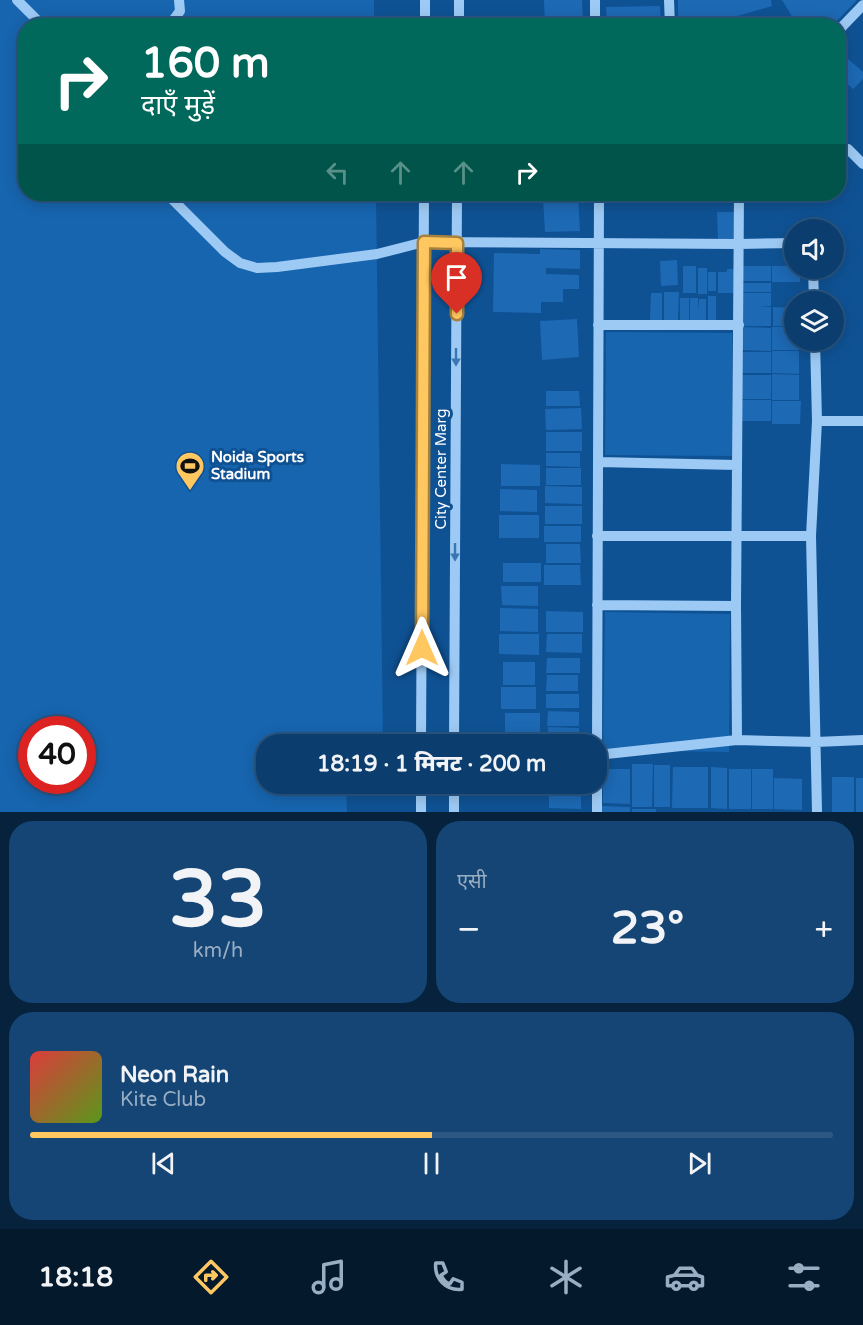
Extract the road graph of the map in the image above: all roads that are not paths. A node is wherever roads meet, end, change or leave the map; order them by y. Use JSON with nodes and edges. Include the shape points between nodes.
{"nodes":[{"id":1,"x":17,"y":0,"type":"edge"},
{"id":2,"x":179,"y":0,"type":"edge"},
{"id":3,"x":425,"y":0,"type":"edge"},
{"id":4,"x":459,"y":0,"type":"edge"},
{"id":5,"x":595,"y":0,"type":"edge"},
{"id":6,"x":669,"y":0,"type":"edge"},
{"id":7,"x":863,"y":5,"type":"edge"},
{"id":8,"x":36,"y":18,"type":"edge"},
{"id":9,"x":175,"y":18,"type":"edge"},
{"id":10,"x":425,"y":18,"type":"edge"},
{"id":11,"x":459,"y":18,"type":"edge"},
{"id":12,"x":595,"y":18,"type":"edge"},
{"id":13,"x":669,"y":18,"type":"edge"},
{"id":14,"x":846,"y":23,"type":"edge"},
{"id":15,"x":848,"y":149,"type":"dead end"},
{"id":16,"x":863,"y":164,"type":"edge"},
{"id":17,"x":174,"y":201,"type":"edge"},
{"id":18,"x":424,"y":201,"type":"edge"},
{"id":19,"x":458,"y":201,"type":"edge"},
{"id":20,"x":598,"y":201,"type":"edge"},
{"id":21,"x":739,"y":201,"type":"edge"},
{"id":22,"x":424,"y":242,"type":"junction"},
{"id":23,"x":457,"y":243,"type":"junction"},
{"id":24,"x":598,"y":243,"type":"junction"},
{"id":25,"x":784,"y":243,"type":"edge"},
{"id":26,"x":739,"y":244,"type":"junction"},
{"id":27,"x":598,"y":325,"type":"junction"},
{"id":28,"x":738,"y":325,"type":"junction"},
{"id":29,"x":815,"y":351,"type":"edge"},
{"id":30,"x":817,"y":421,"type":"junction"},
{"id":31,"x":863,"y":421,"type":"edge"},
{"id":32,"x":598,"y":462,"type":"junction"},
{"id":33,"x":737,"y":465,"type":"junction"},
{"id":34,"x":597,"y":536,"type":"junction"},
{"id":35,"x":811,"y":536,"type":"junction"},
{"id":36,"x":736,"y":537,"type":"junction"},
{"id":37,"x":597,"y":605,"type":"junction"},
{"id":38,"x":736,"y":606,"type":"junction"},
{"id":39,"x":421,"y":734,"type":"edge"},
{"id":40,"x":454,"y":734,"type":"edge"},
{"id":41,"x":597,"y":734,"type":"edge"},
{"id":42,"x":737,"y":740,"type":"junction"},
{"id":43,"x":863,"y":740,"type":"edge"},
{"id":44,"x":816,"y":742,"type":"junction"},
{"id":45,"x":607,"y":754,"type":"edge"},
{"id":46,"x":454,"y":794,"type":"edge"},
{"id":47,"x":597,"y":794,"type":"edge"},
{"id":48,"x":421,"y":807,"type":"edge"},
{"id":49,"x":415,"y":812,"type":"edge"},
{"id":50,"x":454,"y":812,"type":"edge"},
{"id":51,"x":597,"y":812,"type":"edge"},
{"id":52,"x":817,"y":812,"type":"edge"}],
"edges":[{"from":1,"to":8,"type":"street"},
{"from":2,"to":9,"type":"street","via":[[180,11]]},
{"from":3,"to":10,"type":"street"},
{"from":4,"to":11,"type":"street"},
{"from":5,"to":12,"type":"street"},
{"from":6,"to":13,"type":"street"},
{"from":7,"to":14,"type":"street"},
{"from":15,"to":16,"type":"street"},
{"from":17,"to":22,"type":"street","via":[[225,252],[256,268],[377,254]]},
{"from":18,"to":22,"type":"street","name":"City Center Marg"},
{"from":19,"to":23,"type":"street","name":"City Center Marg"},
{"from":20,"to":24,"type":"street"},
{"from":21,"to":26,"type":"street"},
{"from":22,"to":23,"type":"street"},
{"from":22,"to":39,"type":"street","name":"City Center Marg"},
{"from":23,"to":24,"type":"street"},
{"from":23,"to":40,"type":"street","name":"City Center Marg","one_way":true},
{"from":24,"to":26,"type":"street"},
{"from":24,"to":27,"type":"street"},
{"from":25,"to":26,"type":"street"},
{"from":26,"to":28,"type":"street"},
{"from":27,"to":28,"type":"street"},
{"from":27,"to":32,"type":"street"},
{"from":28,"to":33,"type":"street"},
{"from":29,"to":30,"type":"street"},
{"from":30,"to":31,"type":"street"},
{"from":30,"to":35,"type":"street"},
{"from":32,"to":33,"type":"street"},
{"from":32,"to":34,"type":"street"},
{"from":33,"to":36,"type":"street"},
{"from":34,"to":36,"type":"street"},
{"from":34,"to":37,"type":"street"},
{"from":35,"to":36,"type":"street"},
{"from":35,"to":44,"type":"street"},
{"from":36,"to":38,"type":"street"},
{"from":37,"to":38,"type":"street"},
{"from":37,"to":41,"type":"street"},
{"from":38,"to":42,"type":"street"},
{"from":42,"to":44,"type":"street"},
{"from":42,"to":45,"type":"street"},
{"from":43,"to":44,"type":"street"},
{"from":44,"to":52,"type":"street"},
{"from":46,"to":50,"type":"street"},
{"from":47,"to":51,"type":"street"},
{"from":48,"to":49,"type":"street"}]}
